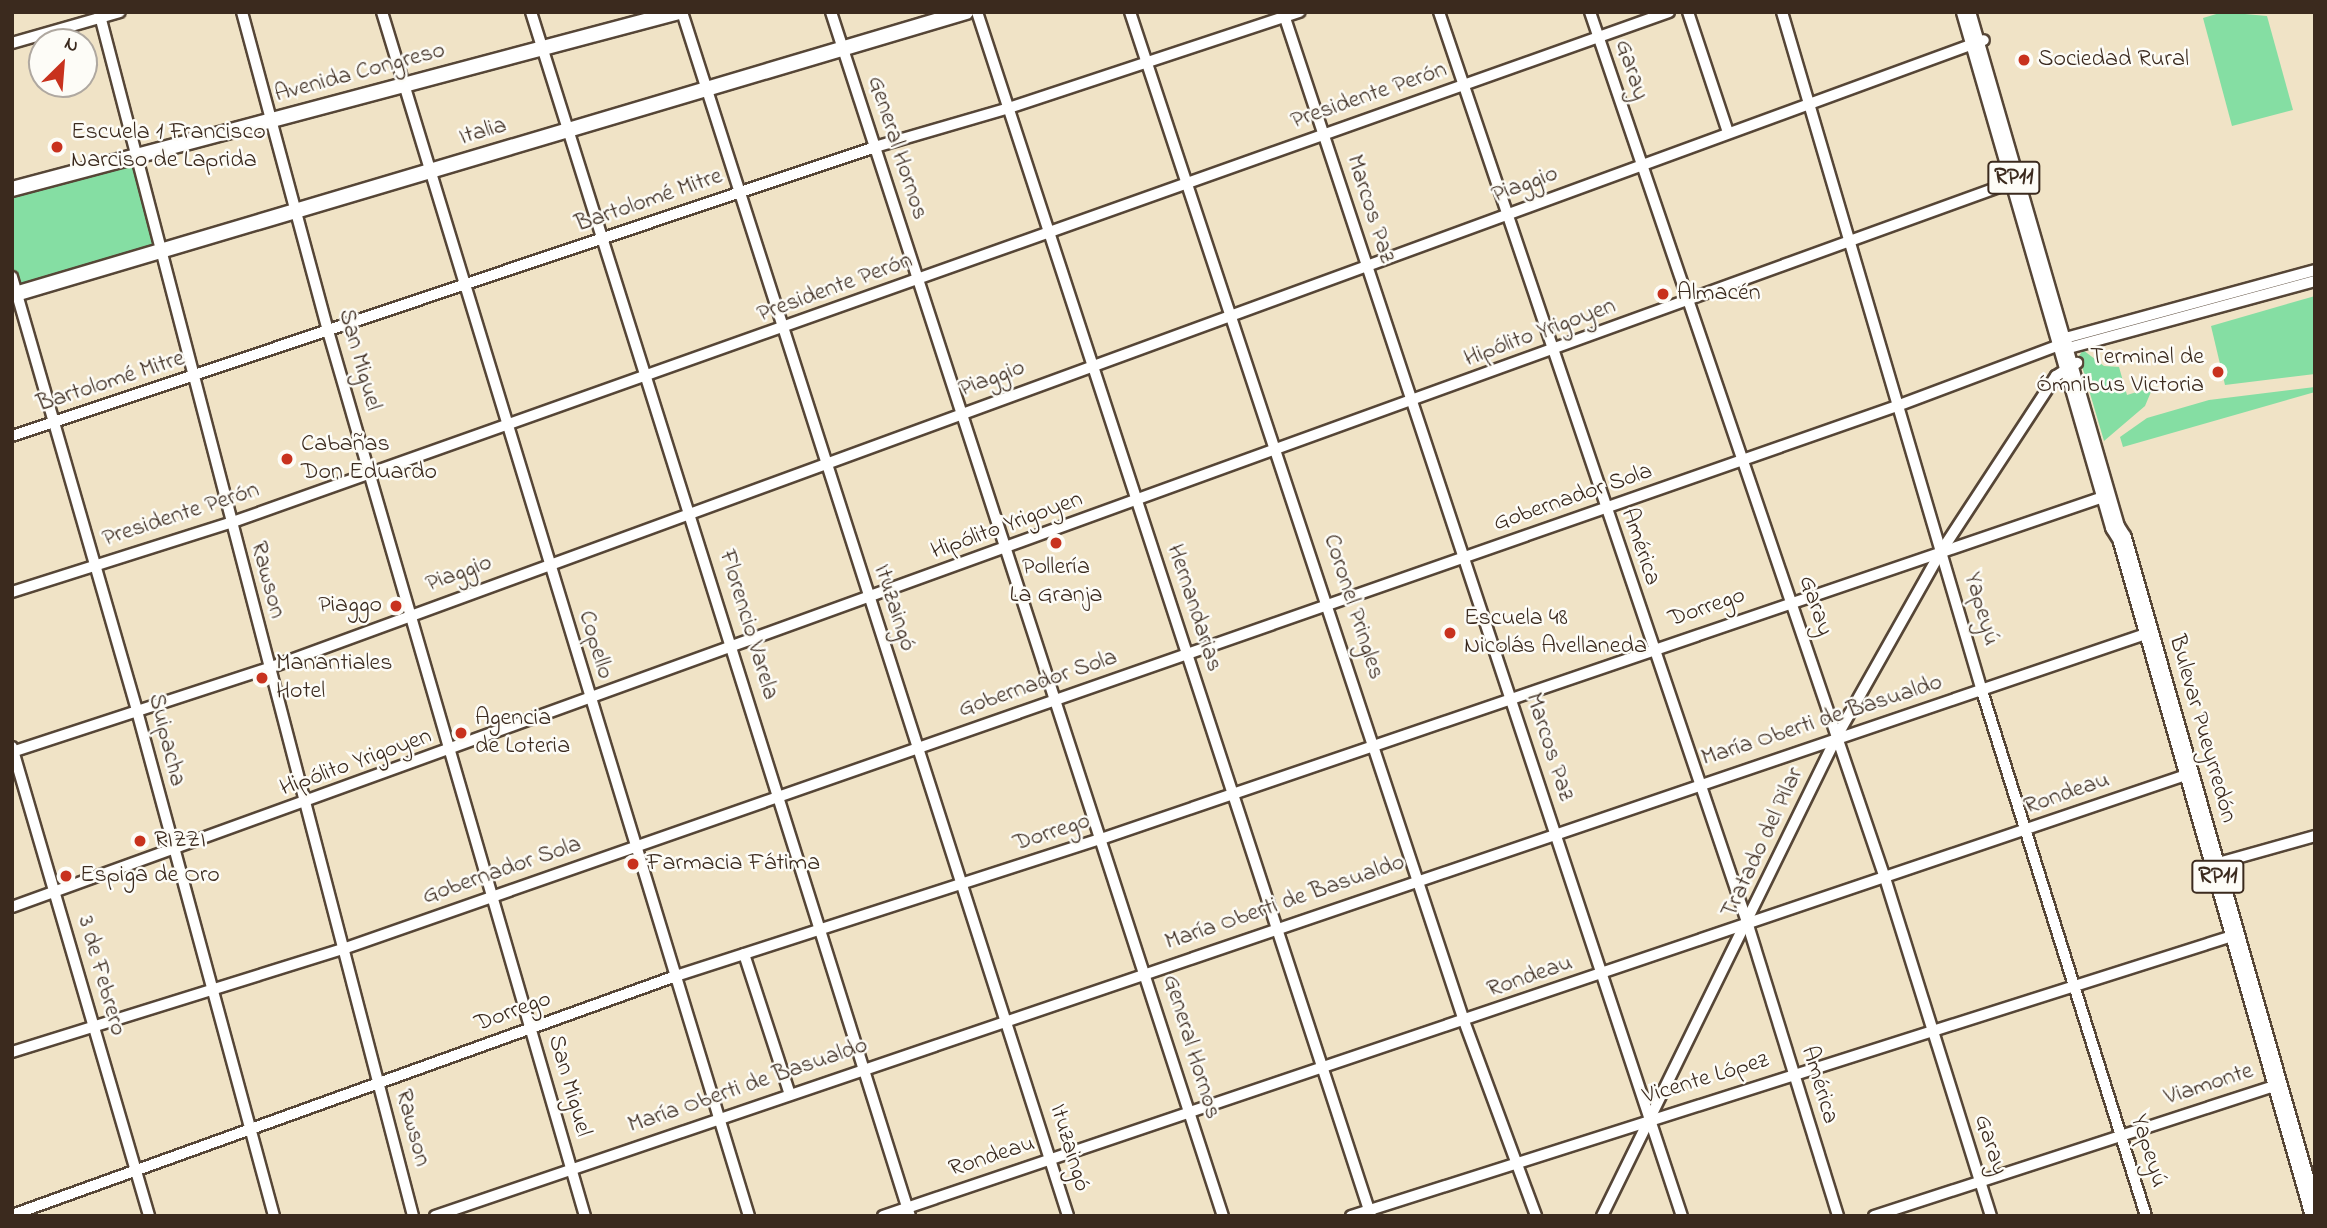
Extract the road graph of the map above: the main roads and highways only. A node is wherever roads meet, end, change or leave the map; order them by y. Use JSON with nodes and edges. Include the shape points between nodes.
{"nodes":[{"id":1,"x":1966,"y":12,"type":"edge"},
{"id":2,"x":1976,"y":12,"type":"edge"},
{"id":3,"x":1980,"y":42,"type":"junction"},
{"id":4,"x":2070,"y":352,"type":"junction"},
{"id":5,"x":2122,"y":538,"type":"junction"},
{"id":6,"x":2315,"y":1216,"type":"edge"}],
"edges":[{"from":1,"to":3,"type":"main road","name":"Bulevar Pueyrredón","number":"RP11"},
{"from":2,"to":3,"type":"main road","name":"Bulevar Pueyrredón","number":"RP11"},
{"from":3,"to":4,"type":"main road","name":"Bulevar Pueyrredón","number":"RP11"},
{"from":3,"to":4,"type":"main road","name":"Bulevar Pueyrredón","number":"RP11","via":[[2015,181]]},
{"from":4,"to":5,"type":"main road","name":"Bulevar Pueyrredón","number":"RP11","via":[[2106,496]]},
{"from":4,"to":5,"type":"main road","name":"Bulevar Pueyrredón","number":"RP11","via":[[2123,525]]},
{"from":5,"to":6,"type":"main road","name":"Bulevar Pueyrredón","number":"RP11"}]}
